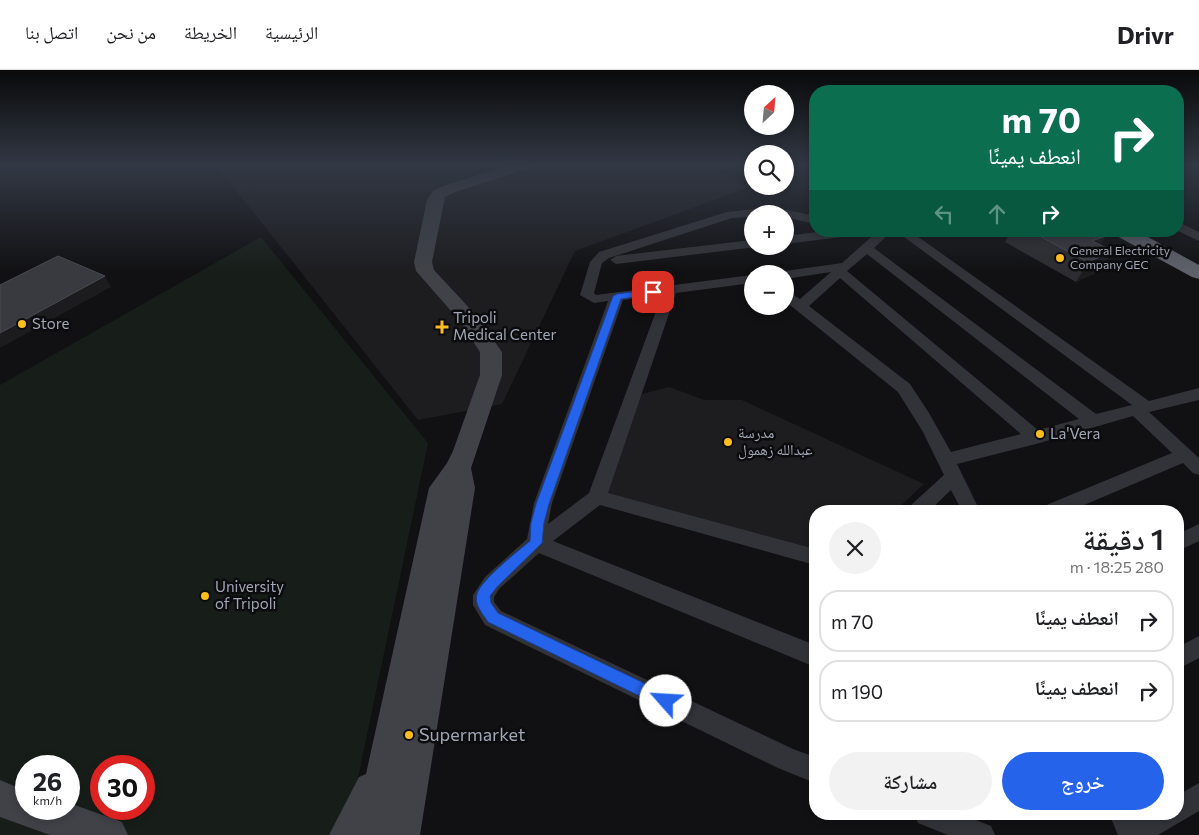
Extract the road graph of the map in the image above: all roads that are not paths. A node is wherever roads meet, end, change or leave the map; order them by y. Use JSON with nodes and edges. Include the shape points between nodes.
{"nodes":[{"id":1,"x":435,"y":201,"type":"edge"},
{"id":2,"x":809,"y":219,"type":"edge"},
{"id":3,"x":1184,"y":229,"type":"edge"},
{"id":4,"x":809,"y":237,"type":"edge"},
{"id":5,"x":879,"y":237,"type":"edge"},
{"id":6,"x":910,"y":237,"type":"edge"},
{"id":7,"x":1133,"y":237,"type":"edge"},
{"id":8,"x":1153,"y":237,"type":"edge"},
{"id":9,"x":1199,"y":237,"type":"edge"},
{"id":10,"x":794,"y":239,"type":"edge"},
{"id":11,"x":744,"y":245,"type":"edge"},
{"id":12,"x":867,"y":248,"type":"junction"},
{"id":13,"x":596,"y":262,"type":"junction"},
{"id":14,"x":1199,"y":262,"type":"edge"},
{"id":15,"x":844,"y":269,"type":"junction"},
{"id":16,"x":1199,"y":273,"type":"edge"},
{"id":17,"x":794,"y":274,"type":"edge"},
{"id":18,"x":744,"y":281,"type":"edge"},
{"id":19,"x":670,"y":290,"type":"junction"},
{"id":20,"x":617,"y":296,"type":"junction"},
{"id":21,"x":794,"y":301,"type":"edge"},
{"id":22,"x":800,"y":306,"type":"junction"},
{"id":23,"x":1199,"y":394,"type":"edge"},
{"id":24,"x":1141,"y":408,"type":"junction"},
{"id":25,"x":1092,"y":420,"type":"junction"},
{"id":26,"x":1036,"y":438,"type":"junction"},
{"id":27,"x":1185,"y":455,"type":"junction"},
{"id":28,"x":946,"y":460,"type":"junction"},
{"id":29,"x":458,"y":468,"type":"junction"},
{"id":30,"x":1199,"y":468,"type":"edge"},
{"id":31,"x":954,"y":477,"type":"junction"},
{"id":32,"x":598,"y":497,"type":"junction"},
{"id":33,"x":924,"y":505,"type":"edge"},
{"id":34,"x":968,"y":505,"type":"edge"},
{"id":35,"x":1065,"y":505,"type":"edge"},
{"id":36,"x":1199,"y":532,"type":"edge"},
{"id":37,"x":1184,"y":540,"type":"edge"},
{"id":38,"x":536,"y":543,"type":"junction"},
{"id":39,"x":809,"y":555,"type":"edge"},
{"id":40,"x":1199,"y":646,"type":"edge"},
{"id":41,"x":809,"y":654,"type":"edge"},
{"id":42,"x":1184,"y":655,"type":"edge"},
{"id":43,"x":389,"y":751,"type":"junction"},
{"id":44,"x":809,"y":768,"type":"edge"},
{"id":45,"x":1199,"y":796,"type":"edge"},
{"id":46,"x":0,"y":798,"type":"edge"},
{"id":47,"x":15,"y":804,"type":"edge"},
{"id":48,"x":1184,"y":805,"type":"edge"},
{"id":49,"x":61,"y":820,"type":"edge"},
{"id":50,"x":943,"y":820,"type":"edge"},
{"id":51,"x":1125,"y":820,"type":"edge"},
{"id":52,"x":1158,"y":820,"type":"edge"},
{"id":53,"x":109,"y":835,"type":"edge"},
{"id":54,"x":348,"y":835,"type":"edge"},
{"id":55,"x":372,"y":835,"type":"edge"},
{"id":56,"x":401,"y":835,"type":"edge"},
{"id":57,"x":982,"y":835,"type":"edge"},
{"id":58,"x":1132,"y":835,"type":"edge"}],
"edges":[{"from":1,"to":29,"type":"street","via":[[423,262],[425,271],[471,322],[490,352],[491,376]]},
{"from":2,"to":13,"type":"street","via":[[765,212],[731,215],[604,256]]},
{"from":3,"to":9,"type":"street"},
{"from":4,"to":10,"type":"street"},
{"from":5,"to":12,"type":"street"},
{"from":6,"to":24,"type":"street"},
{"from":7,"to":16,"type":"highway"},
{"from":8,"to":14,"type":"highway"},
{"from":11,"to":13,"type":"street"},
{"from":12,"to":15,"type":"street"},
{"from":12,"to":25,"type":"street"},
{"from":13,"to":20,"type":"street","via":[[587,294],[594,299]]},
{"from":15,"to":17,"type":"street"},
{"from":15,"to":22,"type":"street"},
{"from":15,"to":26,"type":"street"},
{"from":18,"to":19,"type":"street"},
{"from":19,"to":20,"type":"street"},
{"from":19,"to":32,"type":"street"},
{"from":20,"to":38,"type":"street","via":[[542,504]]},
{"from":21,"to":22,"type":"street"},
{"from":22,"to":28,"type":"street","via":[[904,388]]},
{"from":23,"to":24,"type":"street"},
{"from":24,"to":25,"type":"street"},
{"from":24,"to":27,"type":"street"},
{"from":25,"to":26,"type":"street"},
{"from":26,"to":28,"type":"street"},
{"from":27,"to":30,"type":"street"},
{"from":27,"to":35,"type":"street"},
{"from":28,"to":31,"type":"street"},
{"from":29,"to":43,"type":"street","via":[[442,488]]},
{"from":29,"to":56,"type":"street","via":[[462,488]]},
{"from":31,"to":33,"type":"street"},
{"from":31,"to":34,"type":"street"},
{"from":32,"to":38,"type":"street"},
{"from":32,"to":39,"type":"street"},
{"from":36,"to":37,"type":"street"},
{"from":38,"to":41,"type":"street"},
{"from":38,"to":44,"type":"street","via":[[483,595],[484,605],[493,618]]},
{"from":40,"to":42,"type":"street"},
{"from":43,"to":54,"type":"street"},
{"from":43,"to":55,"type":"street"},
{"from":45,"to":48,"type":"street"},
{"from":46,"to":47,"type":"street"},
{"from":49,"to":53,"type":"street"},
{"from":50,"to":57,"type":"street"},
{"from":51,"to":58,"type":"street"},
{"from":52,"to":58,"type":"street"}]}
